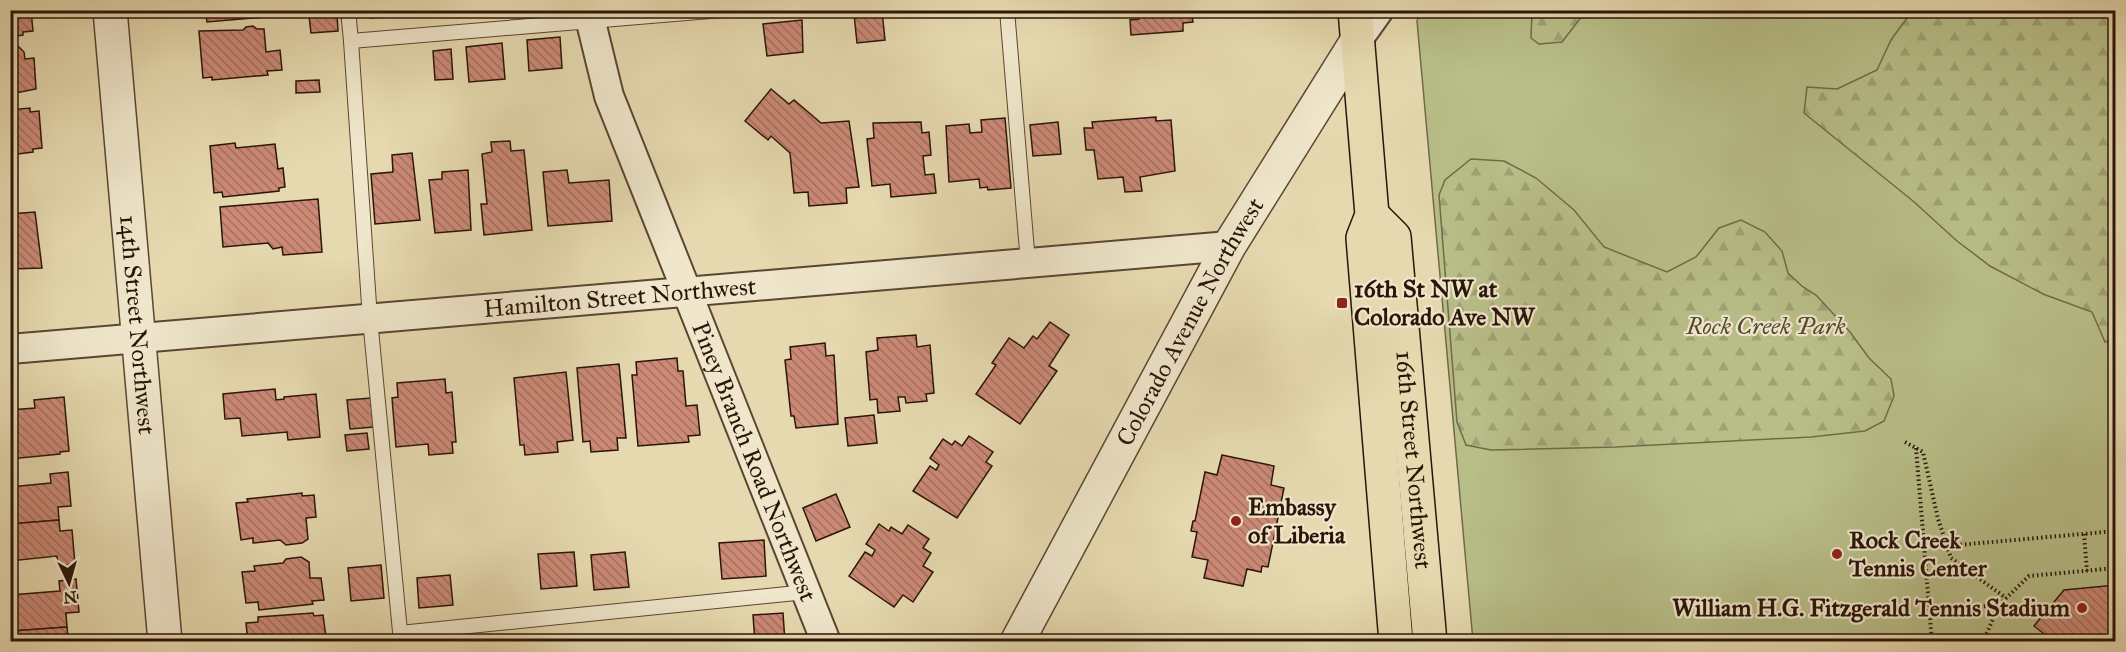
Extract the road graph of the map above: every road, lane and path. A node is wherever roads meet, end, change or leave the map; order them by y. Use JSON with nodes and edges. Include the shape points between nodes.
{"nodes":[{"id":1,"x":110,"y":10,"type":"edge"},
{"id":2,"x":348,"y":10,"type":"edge"},
{"id":3,"x":722,"y":10,"type":"edge"},
{"id":4,"x":1006,"y":10,"type":"edge"},
{"id":5,"x":1379,"y":10,"type":"edge"},
{"id":6,"x":588,"y":16,"type":"edge"},
{"id":7,"x":1356,"y":26,"type":"edge"},
{"id":8,"x":351,"y":40,"type":"junction"},
{"id":9,"x":1372,"y":215,"type":"junction"},
{"id":10,"x":1229,"y":246,"type":"junction"},
{"id":11,"x":1028,"y":263,"type":"junction"},
{"id":12,"x":687,"y":292,"type":"junction"},
{"id":13,"x":370,"y":319,"type":"junction"},
{"id":14,"x":138,"y":339,"type":"junction"},
{"id":15,"x":10,"y":349,"type":"edge"},
{"id":16,"x":1905,"y":442,"type":"dead end"},
{"id":17,"x":1916,"y":448,"type":"junction"},
{"id":18,"x":2115,"y":531,"type":"edge"},
{"id":19,"x":2084,"y":534,"type":"junction"},
{"id":20,"x":1947,"y":546,"type":"junction"},
{"id":21,"x":2115,"y":568,"type":"edge"},
{"id":22,"x":2087,"y":571,"type":"junction"},
{"id":23,"x":806,"y":592,"type":"junction"},
{"id":24,"x":2006,"y":598,"type":"junction"},
{"id":25,"x":2000,"y":605,"type":"junction"},
{"id":26,"x":1930,"y":611,"type":"junction"},
{"id":27,"x":401,"y":637,"type":"edge"},
{"id":28,"x":165,"y":642,"type":"edge"},
{"id":29,"x":826,"y":642,"type":"edge"},
{"id":30,"x":1017,"y":642,"type":"edge"},
{"id":31,"x":1396,"y":642,"type":"edge"},
{"id":32,"x":1430,"y":642,"type":"edge"},
{"id":33,"x":1932,"y":642,"type":"edge"},
{"id":34,"x":1983,"y":642,"type":"edge"}],
"edges":[{"from":1,"to":14,"type":"street","name":"14th Street Northwest"},
{"from":2,"to":8,"type":"lane"},
{"from":3,"to":6,"type":"lane"},
{"from":4,"to":11,"type":"lane"},
{"from":5,"to":7,"type":"street","name":"Colorado Avenue Northwest"},
{"from":6,"to":8,"type":"lane"},
{"from":6,"to":12,"type":"street","name":"Piney Branch Road Northwest","via":[[609,96]]},
{"from":7,"to":9,"type":"main road","name":"16th Street Northwest"},
{"from":7,"to":10,"type":"street","name":"Colorado Avenue Northwest"},
{"from":8,"to":13,"type":"lane"},
{"from":9,"to":31,"type":"main road","name":"16th Street Northwest","via":[[1363,238]]},
{"from":9,"to":32,"type":"main road","name":"16th Street Northwest","via":[[1394,237]]},
{"from":10,"to":11,"type":"street","name":"Hamilton Street Northwest"},
{"from":10,"to":30,"type":"street","name":"Colorado Avenue Northwest"},
{"from":11,"to":12,"type":"street","name":"Hamilton Street Northwest"},
{"from":12,"to":13,"type":"street","name":"Hamilton Street Northwest"},
{"from":12,"to":23,"type":"street","name":"Piney Branch Road Northwest"},
{"from":13,"to":14,"type":"street","name":"Hamilton Street Northwest"},
{"from":13,"to":27,"type":"lane"},
{"from":14,"to":15,"type":"street","name":"Hamilton Street Northwest"},
{"from":14,"to":28,"type":"street","name":"14th Street Northwest"},
{"from":16,"to":17,"type":"path"},
{"from":17,"to":20,"type":"path","via":[[1923,452]]},
{"from":17,"to":26,"type":"path"},
{"from":18,"to":19,"type":"path"},
{"from":19,"to":20,"type":"path"},
{"from":19,"to":22,"type":"path"},
{"from":20,"to":24,"type":"path","via":[[1951,558]]},
{"from":21,"to":22,"type":"path"},
{"from":22,"to":24,"type":"path","via":[[2029,576]]},
{"from":23,"to":27,"type":"lane"},
{"from":23,"to":29,"type":"street","name":"Piney Branch Road Northwest"},
{"from":24,"to":25,"type":"path"},
{"from":25,"to":26,"type":"path"},
{"from":25,"to":34,"type":"path"},
{"from":26,"to":33,"type":"path"}]}
